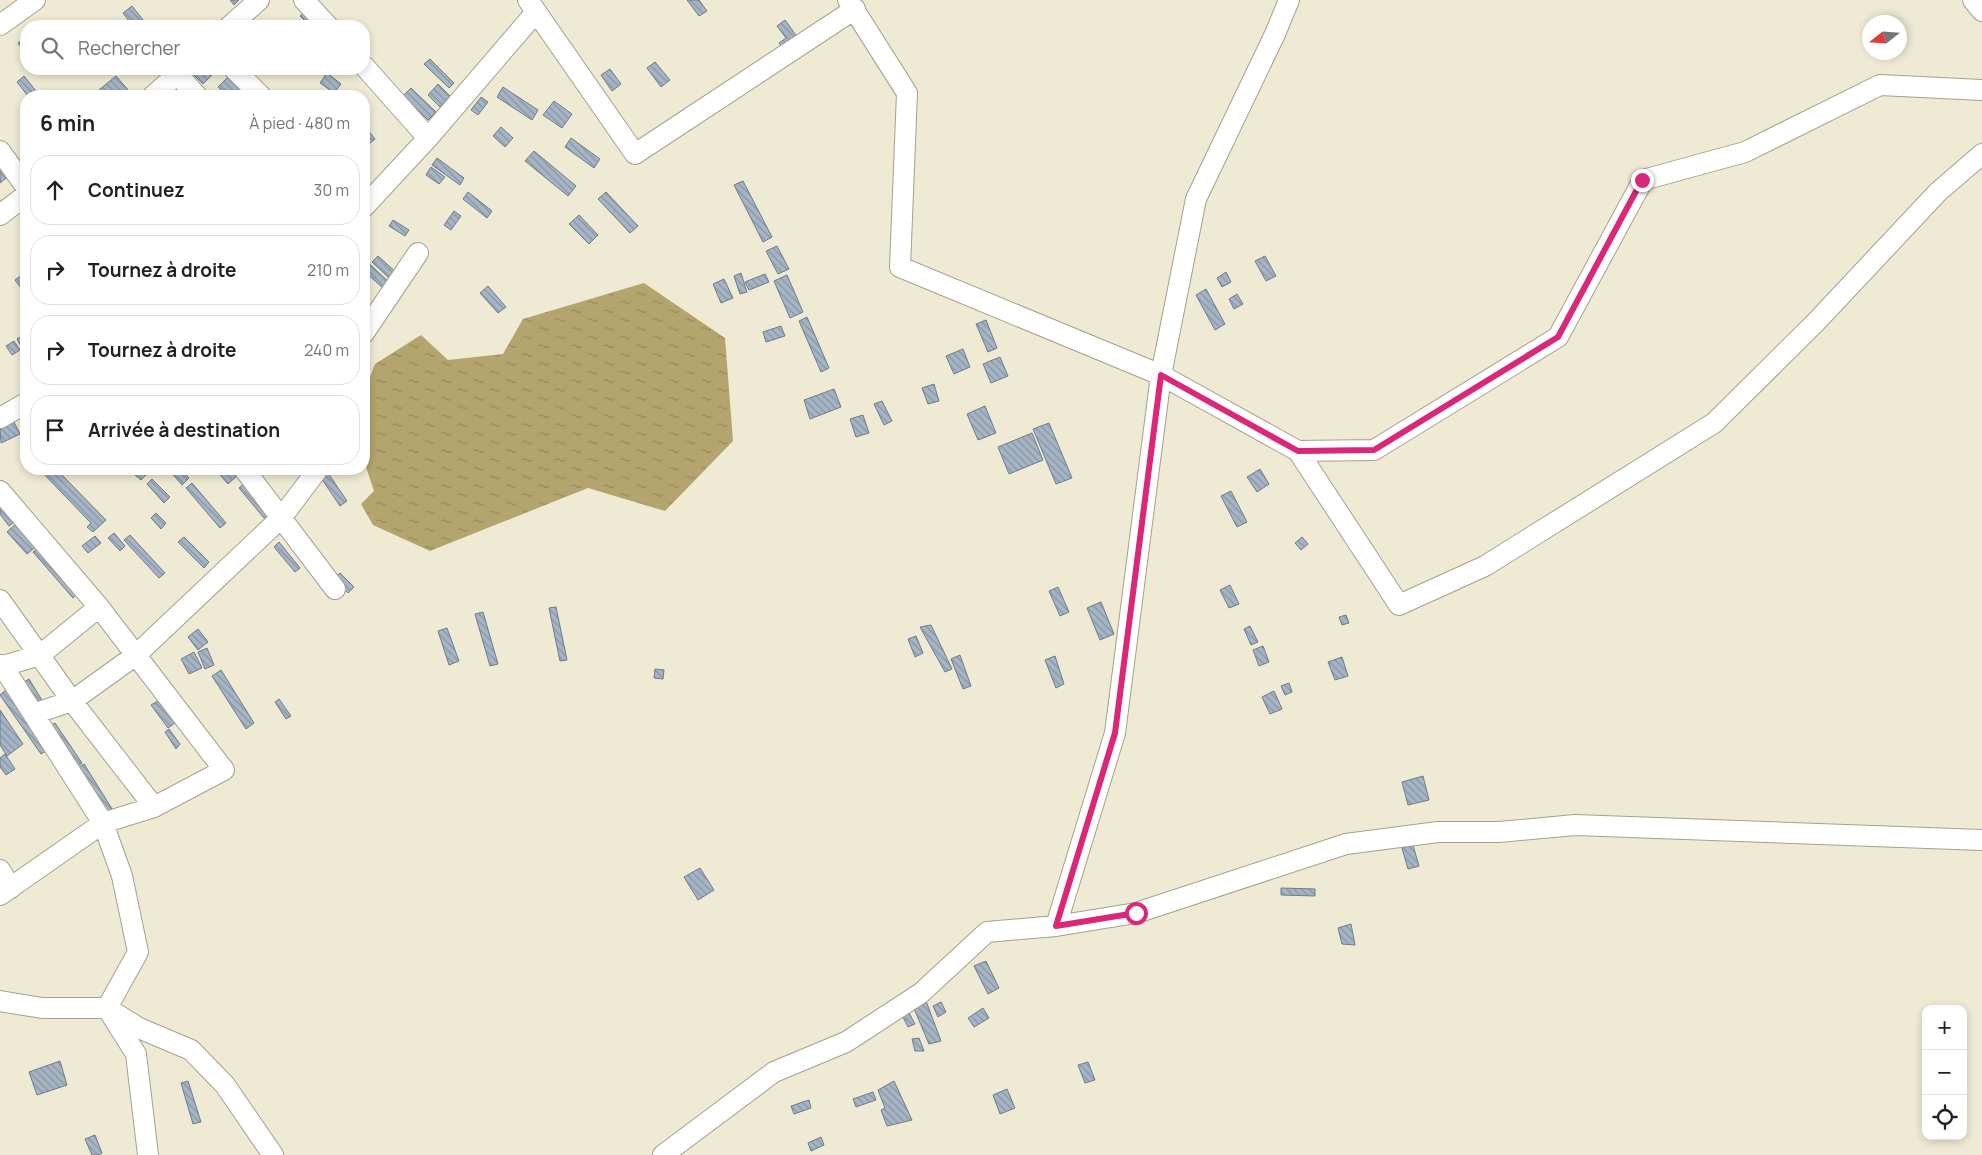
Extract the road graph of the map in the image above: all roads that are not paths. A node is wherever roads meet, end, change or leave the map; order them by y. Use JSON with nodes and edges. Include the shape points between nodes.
{"nodes":[{"id":1,"x":35,"y":0,"type":"edge"},
{"id":2,"x":258,"y":0,"type":"edge"},
{"id":3,"x":304,"y":0,"type":"edge"},
{"id":4,"x":1289,"y":0,"type":"edge"},
{"id":5,"x":1973,"y":0,"type":"edge"},
{"id":6,"x":852,"y":4,"type":"edge"},
{"id":7,"x":532,"y":6,"type":"edge"},
{"id":8,"x":1982,"y":11,"type":"edge"},
{"id":9,"x":236,"y":20,"type":"edge"},
{"id":10,"x":322,"y":20,"type":"edge"},
{"id":11,"x":0,"y":25,"type":"edge"},
{"id":12,"x":370,"y":73,"type":"edge"},
{"id":13,"x":177,"y":75,"type":"edge"},
{"id":14,"x":182,"y":75,"type":"edge"},
{"id":15,"x":240,"y":75,"type":"edge"},
{"id":16,"x":160,"y":90,"type":"edge"},
{"id":17,"x":192,"y":90,"type":"edge"},
{"id":18,"x":255,"y":90,"type":"edge"},
{"id":19,"x":1982,"y":90,"type":"edge"},
{"id":20,"x":428,"y":138,"type":"junction"},
{"id":21,"x":0,"y":151,"type":"edge"},
{"id":22,"x":1982,"y":154,"type":"edge"},
{"id":23,"x":20,"y":179,"type":"edge"},
{"id":24,"x":20,"y":200,"type":"edge"},
{"id":25,"x":370,"y":200,"type":"edge"},
{"id":26,"x":0,"y":215,"type":"edge"},
{"id":27,"x":418,"y":253,"type":"dead end"},
{"id":28,"x":370,"y":324,"type":"edge"},
{"id":29,"x":1161,"y":375,"type":"junction"},
{"id":30,"x":20,"y":406,"type":"edge"},
{"id":31,"x":0,"y":418,"type":"edge"},
{"id":32,"x":1298,"y":451,"type":"junction"},
{"id":33,"x":249,"y":475,"type":"edge"},
{"id":34,"x":314,"y":475,"type":"edge"},
{"id":35,"x":0,"y":491,"type":"edge"},
{"id":36,"x":282,"y":517,"type":"junction"},
{"id":37,"x":335,"y":589,"type":"dead end"},
{"id":38,"x":0,"y":600,"type":"edge"},
{"id":39,"x":99,"y":607,"type":"junction"},
{"id":40,"x":40,"y":655,"type":"junction"},
{"id":41,"x":136,"y":655,"type":"junction"},
{"id":42,"x":1,"y":666,"type":"edge"},
{"id":43,"x":72,"y":701,"type":"junction"},
{"id":44,"x":33,"y":714,"type":"junction"},
{"id":45,"x":154,"y":807,"type":"junction"},
{"id":46,"x":103,"y":823,"type":"junction"},
{"id":47,"x":1982,"y":840,"type":"edge"},
{"id":48,"x":0,"y":870,"type":"edge"},
{"id":49,"x":6,"y":891,"type":"edge"},
{"id":50,"x":1056,"y":926,"type":"junction"},
{"id":51,"x":0,"y":1001,"type":"edge"},
{"id":52,"x":107,"y":1008,"type":"junction"},
{"id":53,"x":148,"y":1155,"type":"edge"},
{"id":54,"x":273,"y":1155,"type":"edge"},
{"id":55,"x":663,"y":1155,"type":"edge"}],
"edges":[{"from":1,"to":11,"type":"street"},
{"from":2,"to":9,"type":"street"},
{"from":3,"to":10,"type":"street"},
{"from":4,"to":29,"type":"street","via":[[1196,199]]},
{"from":5,"to":8,"type":"street"},
{"from":6,"to":7,"type":"street","via":[[636,154]]},
{"from":6,"to":29,"type":"street","via":[[907,93],[900,267]]},
{"from":7,"to":20,"type":"street"},
{"from":12,"to":20,"type":"street"},
{"from":13,"to":16,"type":"street"},
{"from":14,"to":17,"type":"street"},
{"from":15,"to":18,"type":"street"},
{"from":19,"to":32,"type":"street","via":[[1880,85],[1745,152],[1642,180],[1558,337],[1374,450]]},
{"from":20,"to":25,"type":"street"},
{"from":21,"to":23,"type":"street"},
{"from":22,"to":32,"type":"street","via":[[1938,192],[1816,322],[1714,423],[1485,566],[1399,605]]},
{"from":24,"to":26,"type":"street"},
{"from":27,"to":28,"type":"street"},
{"from":29,"to":32,"type":"street"},
{"from":29,"to":50,"type":"street","via":[[1115,733]]},
{"from":30,"to":31,"type":"street"},
{"from":33,"to":36,"type":"street"},
{"from":34,"to":36,"type":"street"},
{"from":35,"to":39,"type":"street"},
{"from":36,"to":37,"type":"street"},
{"from":36,"to":41,"type":"street"},
{"from":38,"to":40,"type":"street"},
{"from":39,"to":40,"type":"street"},
{"from":39,"to":41,"type":"street"},
{"from":40,"to":42,"type":"street"},
{"from":40,"to":43,"type":"street"},
{"from":41,"to":43,"type":"street"},
{"from":41,"to":45,"type":"street","via":[[224,770]]},
{"from":42,"to":44,"type":"street"},
{"from":43,"to":44,"type":"street"},
{"from":43,"to":45,"type":"street"},
{"from":44,"to":46,"type":"street"},
{"from":45,"to":46,"type":"street"},
{"from":46,"to":49,"type":"street"},
{"from":46,"to":52,"type":"street","via":[[122,876],[138,952]]},
{"from":47,"to":50,"type":"street","via":[[1575,825],[1499,832],[1438,832],[1346,844],[1136,913]]},
{"from":48,"to":49,"type":"street"},
{"from":50,"to":55,"type":"street","via":[[987,932],[921,993],[846,1042],[774,1072]]},
{"from":51,"to":52,"type":"street","via":[[42,1008]]},
{"from":52,"to":53,"type":"street","via":[[136,1054]]},
{"from":52,"to":54,"type":"street","via":[[139,1028],[192,1050],[225,1085]]}]}
